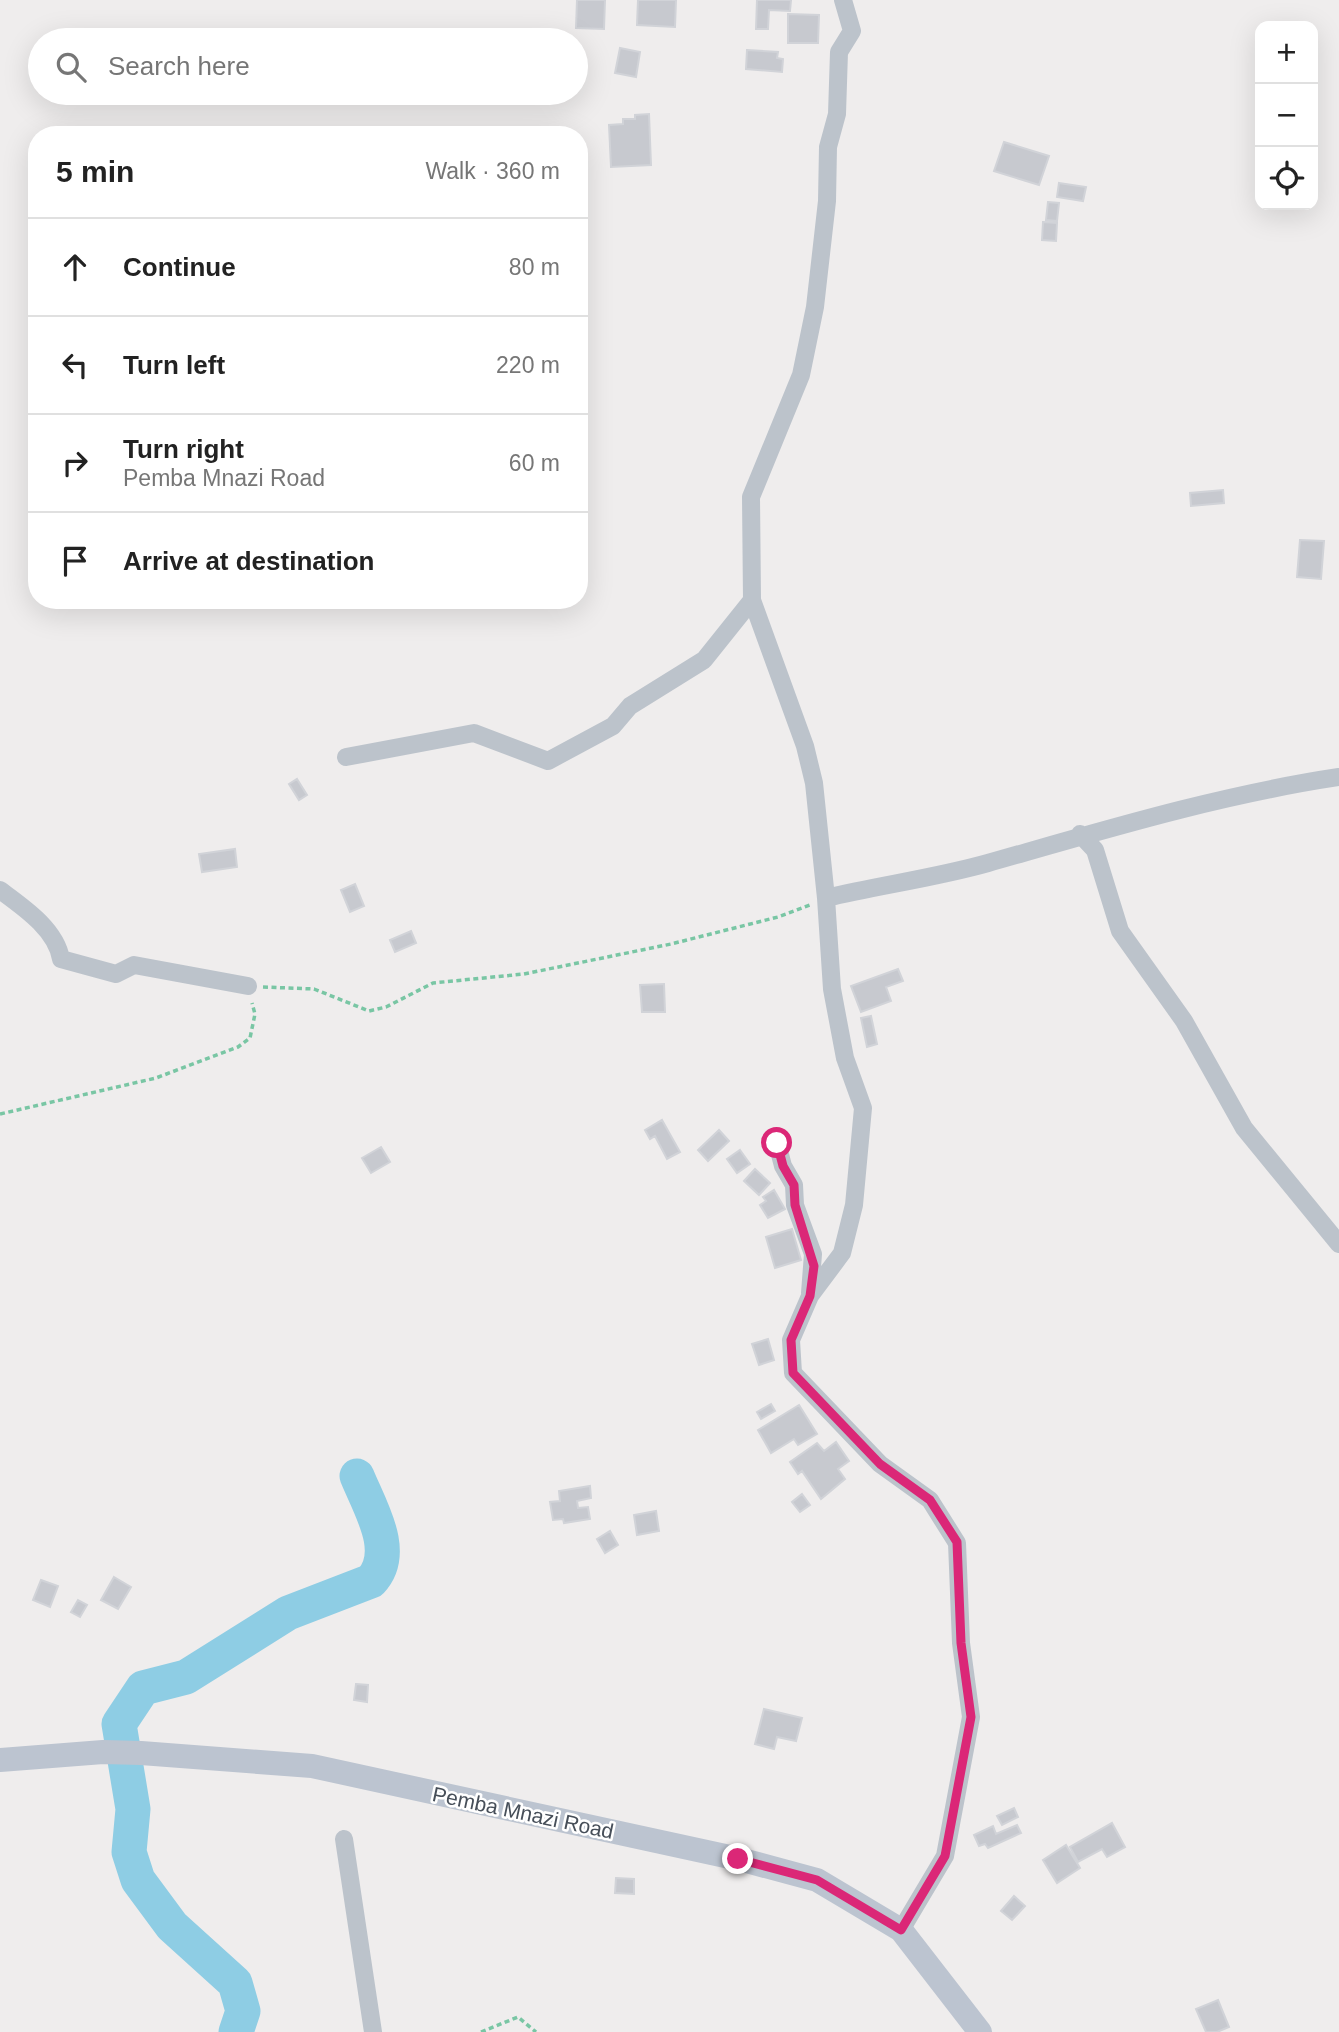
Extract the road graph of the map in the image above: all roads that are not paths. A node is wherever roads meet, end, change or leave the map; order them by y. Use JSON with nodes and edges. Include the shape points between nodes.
{"nodes":[{"id":1,"x":843,"y":0,"type":"edge"},
{"id":2,"x":752,"y":600,"type":"junction"},
{"id":3,"x":346,"y":757,"type":"dead end"},
{"id":4,"x":1339,"y":778,"type":"edge"},
{"id":5,"x":1080,"y":834,"type":"junction"},
{"id":6,"x":0,"y":890,"type":"edge"},
{"id":7,"x":827,"y":898,"type":"junction"},
{"id":8,"x":248,"y":986,"type":"road end"},
{"id":9,"x":777,"y":1143,"type":"dead end"},
{"id":10,"x":1339,"y":1244,"type":"edge"},
{"id":11,"x":810,"y":1296,"type":"junction"},
{"id":12,"x":0,"y":1760,"type":"edge"},
{"id":13,"x":344,"y":1839,"type":"dead end"},
{"id":14,"x":901,"y":1930,"type":"junction"},
{"id":15,"x":373,"y":2032,"type":"edge"},
{"id":16,"x":980,"y":2032,"type":"edge"}],
"edges":[{"from":1,"to":2,"type":"street","via":[[852,31],[839,52],[837,114],[828,146],[815,307],[801,374],[751,497]]},
{"from":2,"to":3,"type":"street","via":[[704,660],[629,706],[613,726],[548,761],[474,733]]},
{"from":2,"to":7,"type":"street","via":[[805,746],[814,783]]},
{"from":4,"to":5,"type":"street","via":[[1260,789]]},
{"from":5,"to":7,"type":"street","via":[[985,864]]},
{"from":5,"to":10,"type":"street","via":[[1095,850],[1120,931],[1184,1021],[1244,1128]]},
{"from":6,"to":8,"type":"street","via":[[31,912],[60,948],[61,959],[116,974],[134,965]]},
{"from":7,"to":11,"type":"street","via":[[832,989],[845,1058],[863,1108],[862,1140],[842,1253]]},
{"from":9,"to":11,"type":"street","via":[[813,1254]]},
{"from":11,"to":14,"type":"street","via":[[791,1340],[793,1373],[880,1464],[930,1500],[957,1542],[961,1643],[971,1717],[945,1856]]},
{"from":12,"to":14,"type":"main road","name":"Pemba Mnazi Road","via":[[103,1752],[312,1766],[817,1880]]},
{"from":13,"to":15,"type":"street"},
{"from":14,"to":16,"type":"main road","name":"Pemba Mnazi Road"}]}
